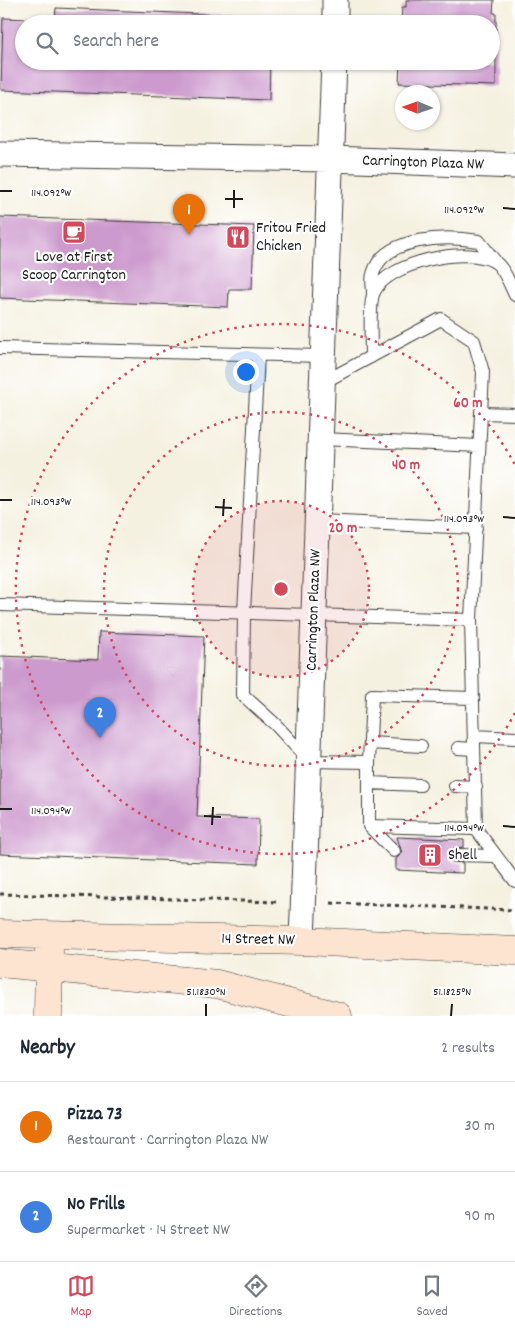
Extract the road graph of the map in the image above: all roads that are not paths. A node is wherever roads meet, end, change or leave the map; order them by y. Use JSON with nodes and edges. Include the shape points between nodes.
{"nodes":[{"id":1,"x":335,"y":0,"type":"edge"},
{"id":2,"x":335,"y":15,"type":"edge"},
{"id":3,"x":334,"y":70,"type":"edge"},
{"id":4,"x":0,"y":154,"type":"edge"},
{"id":5,"x":331,"y":159,"type":"junction"},
{"id":6,"x":515,"y":166,"type":"edge"},
{"id":7,"x":496,"y":263,"type":"junction"},
{"id":8,"x":373,"y":293,"type":"junction"},
{"id":9,"x":515,"y":295,"type":"edge"},
{"id":10,"x":0,"y":348,"type":"edge"},
{"id":11,"x":258,"y":355,"type":"junction"},
{"id":12,"x":323,"y":356,"type":"junction"},
{"id":13,"x":371,"y":356,"type":"junction"},
{"id":14,"x":322,"y":383,"type":"junction"},
{"id":15,"x":481,"y":413,"type":"junction"},
{"id":16,"x":515,"y":414,"type":"edge"},
{"id":17,"x":320,"y":439,"type":"junction"},
{"id":18,"x":479,"y":446,"type":"junction"},
{"id":19,"x":318,"y":521,"type":"junction"},
{"id":20,"x":476,"y":528,"type":"junction"},
{"id":21,"x":0,"y":605,"type":"edge"},
{"id":22,"x":244,"y":612,"type":"junction"},
{"id":23,"x":314,"y":614,"type":"junction"},
{"id":24,"x":472,"y":620,"type":"junction"},
{"id":25,"x":473,"y":698,"type":"junction"},
{"id":26,"x":515,"y":738,"type":"edge"},
{"id":27,"x":370,"y":743,"type":"junction"},
{"id":28,"x":474,"y":743,"type":"junction"},
{"id":29,"x":421,"y":746,"type":"dead end"},
{"id":30,"x":458,"y":748,"type":"dead end"},
{"id":31,"x":309,"y":761,"type":"junction"},
{"id":32,"x":369,"y":762,"type":"junction"},
{"id":33,"x":369,"y":783,"type":"junction"},
{"id":34,"x":420,"y":784,"type":"dead end"},
{"id":35,"x":455,"y":786,"type":"dead end"},
{"id":36,"x":476,"y":787,"type":"junction"},
{"id":37,"x":370,"y":826,"type":"junction"},
{"id":38,"x":476,"y":829,"type":"junction"},
{"id":39,"x":394,"y":851,"type":"dead end"},
{"id":40,"x":457,"y":855,"type":"dead end"},
{"id":41,"x":495,"y":856,"type":"junction"},
{"id":42,"x":515,"y":881,"type":"edge"},
{"id":43,"x":0,"y":934,"type":"edge"},
{"id":44,"x":49,"y":936,"type":"junction"},
{"id":45,"x":302,"y":941,"type":"junction"},
{"id":46,"x":515,"y":951,"type":"edge"},
{"id":47,"x":0,"y":963,"type":"edge"},
{"id":48,"x":49,"y":968,"type":"junction"},
{"id":49,"x":48,"y":1016,"type":"edge"},
{"id":50,"x":338,"y":1016,"type":"edge"}],
"edges":[{"from":1,"to":2,"type":"street"},
{"from":3,"to":5,"type":"street","name":"Carrington Plaza NW"},
{"from":4,"to":5,"type":"street"},
{"from":5,"to":6,"type":"street","name":"Carrington Plaza NW"},
{"from":5,"to":12,"type":"street","name":"Carrington Plaza NW"},
{"from":7,"to":8,"type":"lane","via":[[476,254],[412,264],[384,277]]},
{"from":7,"to":8,"type":"lane","via":[[479,241],[453,237],[408,242],[383,257],[372,274]]},
{"from":7,"to":9,"type":"lane"},
{"from":8,"to":13,"type":"lane"},
{"from":10,"to":11,"type":"lane"},
{"from":11,"to":12,"type":"lane"},
{"from":11,"to":22,"type":"lane"},
{"from":12,"to":14,"type":"street","name":"Carrington Plaza NW"},
{"from":13,"to":14,"type":"lane"},
{"from":13,"to":15,"type":"lane","via":[[441,319],[474,341],[483,372]]},
{"from":14,"to":17,"type":"street","name":"Carrington Plaza NW"},
{"from":15,"to":16,"type":"lane"},
{"from":15,"to":18,"type":"lane"},
{"from":17,"to":18,"type":"lane"},
{"from":17,"to":19,"type":"street","name":"Carrington Plaza NW"},
{"from":18,"to":20,"type":"lane"},
{"from":19,"to":20,"type":"lane"},
{"from":19,"to":23,"type":"street","name":"Carrington Plaza NW"},
{"from":20,"to":24,"type":"lane"},
{"from":21,"to":22,"type":"lane"},
{"from":22,"to":23,"type":"lane"},
{"from":22,"to":31,"type":"lane","via":[[243,695]]},
{"from":23,"to":24,"type":"lane"},
{"from":23,"to":31,"type":"street","name":"Carrington Plaza NW"},
{"from":24,"to":25,"type":"lane"},
{"from":25,"to":27,"type":"lane","via":[[372,694]]},
{"from":25,"to":28,"type":"lane"},
{"from":26,"to":28,"type":"lane"},
{"from":27,"to":29,"type":"lane"},
{"from":27,"to":32,"type":"lane"},
{"from":28,"to":30,"type":"lane"},
{"from":28,"to":36,"type":"lane"},
{"from":31,"to":32,"type":"lane"},
{"from":31,"to":45,"type":"street","name":"Carrington Plaza NW"},
{"from":32,"to":33,"type":"lane"},
{"from":33,"to":34,"type":"lane"},
{"from":33,"to":37,"type":"lane"},
{"from":35,"to":36,"type":"lane"},
{"from":36,"to":38,"type":"lane"},
{"from":37,"to":38,"type":"lane"},
{"from":37,"to":39,"type":"lane"},
{"from":38,"to":41,"type":"lane"},
{"from":40,"to":41,"type":"lane"},
{"from":41,"to":42,"type":"lane"},
{"from":43,"to":44,"type":"main road","name":"14 Street NW"},
{"from":44,"to":45,"type":"main road","name":"14 Street NW"},
{"from":44,"to":48,"type":"main road"},
{"from":45,"to":46,"type":"main road","name":"14 Street NW"},
{"from":47,"to":48,"type":"main road"},
{"from":48,"to":49,"type":"main road"},
{"from":48,"to":50,"type":"main road","via":[[217,984]]}]}
